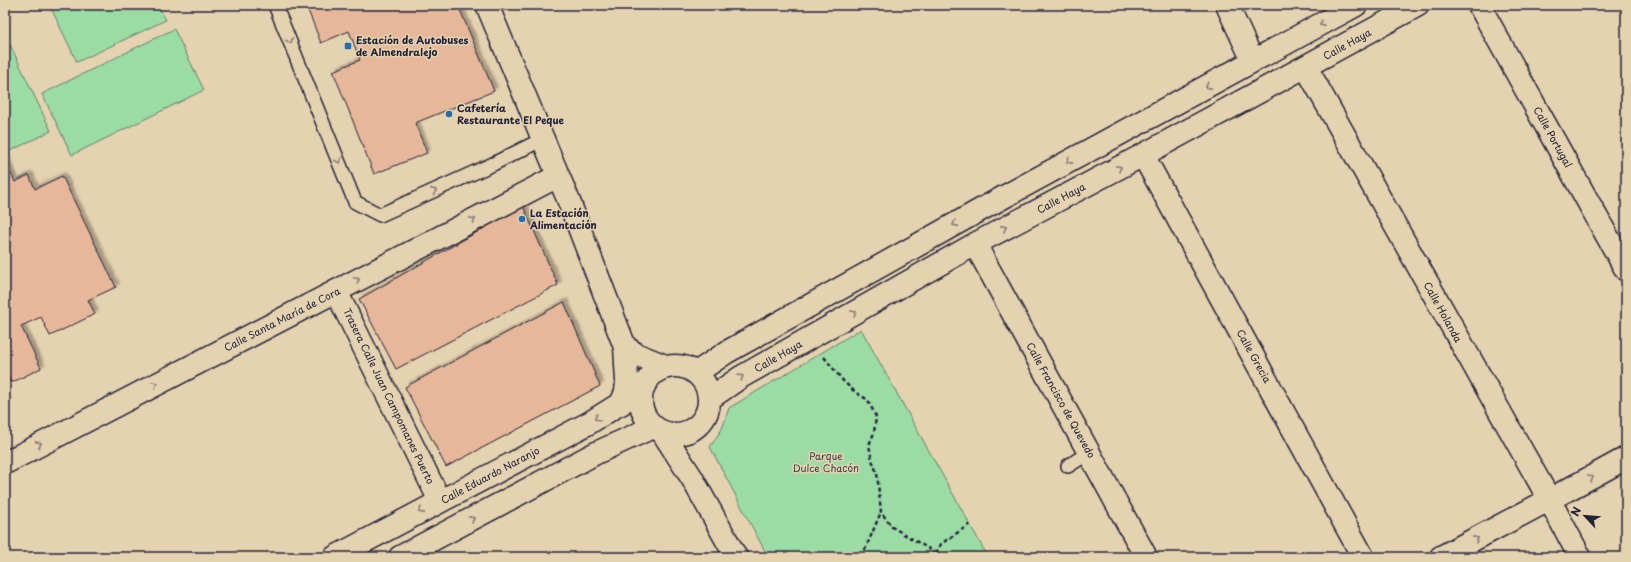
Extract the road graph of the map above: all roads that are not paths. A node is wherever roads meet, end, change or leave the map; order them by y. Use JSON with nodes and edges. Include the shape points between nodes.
{"nodes":[{"id":1,"x":275,"y":5,"type":"edge"},
{"id":2,"x":487,"y":5,"type":"edge"},
{"id":3,"x":1227,"y":5,"type":"edge"},
{"id":4,"x":1356,"y":5,"type":"edge"},
{"id":5,"x":1418,"y":5,"type":"edge"},
{"id":6,"x":1479,"y":5,"type":"edge"},
{"id":7,"x":1253,"y":61,"type":"junction"},
{"id":8,"x":1306,"y":67,"type":"junction"},
{"id":9,"x":543,"y":139,"type":"junction"},
{"id":10,"x":1143,"y":155,"type":"junction"},
{"id":11,"x":558,"y":176,"type":"junction"},
{"id":12,"x":975,"y":244,"type":"junction"},
{"id":13,"x":1626,"y":270,"type":"edge"},
{"id":14,"x":336,"y":291,"type":"junction"},
{"id":15,"x":625,"y":347,"type":"junction"},
{"id":16,"x":668,"y":367,"type":"junction"},
{"id":17,"x":696,"y":373,"type":"junction"},
{"id":18,"x":642,"y":390,"type":"junction"},
{"id":19,"x":709,"y":400,"type":"junction"},
{"id":20,"x":620,"y":404,"type":"junction"},
{"id":21,"x":695,"y":428,"type":"junction"},
{"id":22,"x":658,"y":430,"type":"junction"},
{"id":23,"x":1090,"y":452,"type":"junction"},
{"id":24,"x":1626,"y":458,"type":"edge"},
{"id":25,"x":5,"y":462,"type":"edge"},
{"id":26,"x":1068,"y":466,"type":"dead end"},
{"id":27,"x":692,"y":478,"type":"junction"},
{"id":28,"x":1549,"y":499,"type":"junction"},
{"id":29,"x":440,"y":501,"type":"junction"},
{"id":30,"x":335,"y":557,"type":"edge"},
{"id":31,"x":400,"y":557,"type":"edge"},
{"id":32,"x":736,"y":557,"type":"edge"},
{"id":33,"x":1146,"y":557,"type":"edge"},
{"id":34,"x":1363,"y":557,"type":"edge"},
{"id":35,"x":1442,"y":557,"type":"edge"},
{"id":36,"x":1580,"y":557,"type":"edge"}],
"edges":[{"from":1,"to":9,"type":"lane","one_way":true,"via":[[356,202],[380,214]]},
{"from":2,"to":9,"type":"street"},
{"from":3,"to":7,"type":"street"},
{"from":4,"to":7,"type":"street","one_way":true},
{"from":5,"to":8,"type":"street","name":"Calle Haya"},
{"from":6,"to":13,"type":"street","name":"Calle Portugal"},
{"from":7,"to":17,"type":"street","one_way":true,"via":[[997,200],[727,352]]},
{"from":8,"to":10,"type":"street","name":"Calle Haya"},
{"from":8,"to":28,"type":"street","name":"Calle Holanda"},
{"from":9,"to":11,"type":"street"},
{"from":12,"to":10,"type":"street","name":"Calle Haya","one_way":true},
{"from":10,"to":34,"type":"street","name":"Calle Grecia"},
{"from":14,"to":11,"type":"street","name":"Calle Santa María de Cora","one_way":true},
{"from":11,"to":15,"type":"street"},
{"from":19,"to":12,"type":"street","name":"Calle Haya","one_way":true,"via":[[741,377]]},
{"from":12,"to":23,"type":"street","name":"Calle Francisco de Quevedo"},
{"from":25,"to":14,"type":"street","name":"Calle Santa María de Cora","one_way":true},
{"from":14,"to":29,"type":"street","name":"Trasera Calle Juan Campomanes Puerto"},
{"from":15,"to":16,"type":"street"},
{"from":15,"to":20,"type":"street","via":[[627,381],[626,392]]},
{"from":16,"to":17,"type":"street","via":[[686,368]]},
{"from":16,"to":18,"type":"street","via":[[654,372]]},
{"from":17,"to":19,"type":"street","via":[[707,388]]},
{"from":18,"to":20,"type":"street","name":"Calle Eduardo Naranjo"},
{"from":18,"to":22,"type":"street","via":[[642,412]]},
{"from":19,"to":21,"type":"street","via":[[703,420]]},
{"from":20,"to":29,"type":"street","name":"Calle Eduardo Naranjo","one_way":true},
{"from":21,"to":22,"type":"street","via":[[684,434],[675,435]]},
{"from":21,"to":27,"type":"street","via":[[686,448]]},
{"from":22,"to":27,"type":"street"},
{"from":31,"to":22,"type":"street","one_way":true,"via":[[596,453]]},
{"from":23,"to":26,"type":"lane"},
{"from":23,"to":33,"type":"street","name":"Calle Francisco de Quevedo"},
{"from":28,"to":24,"type":"street","one_way":true},
{"from":27,"to":32,"type":"street"},
{"from":35,"to":28,"type":"street","one_way":true},
{"from":28,"to":36,"type":"street","name":"Calle Holanda"},
{"from":29,"to":30,"type":"street","name":"Calle Eduardo Naranjo","one_way":true}]}
